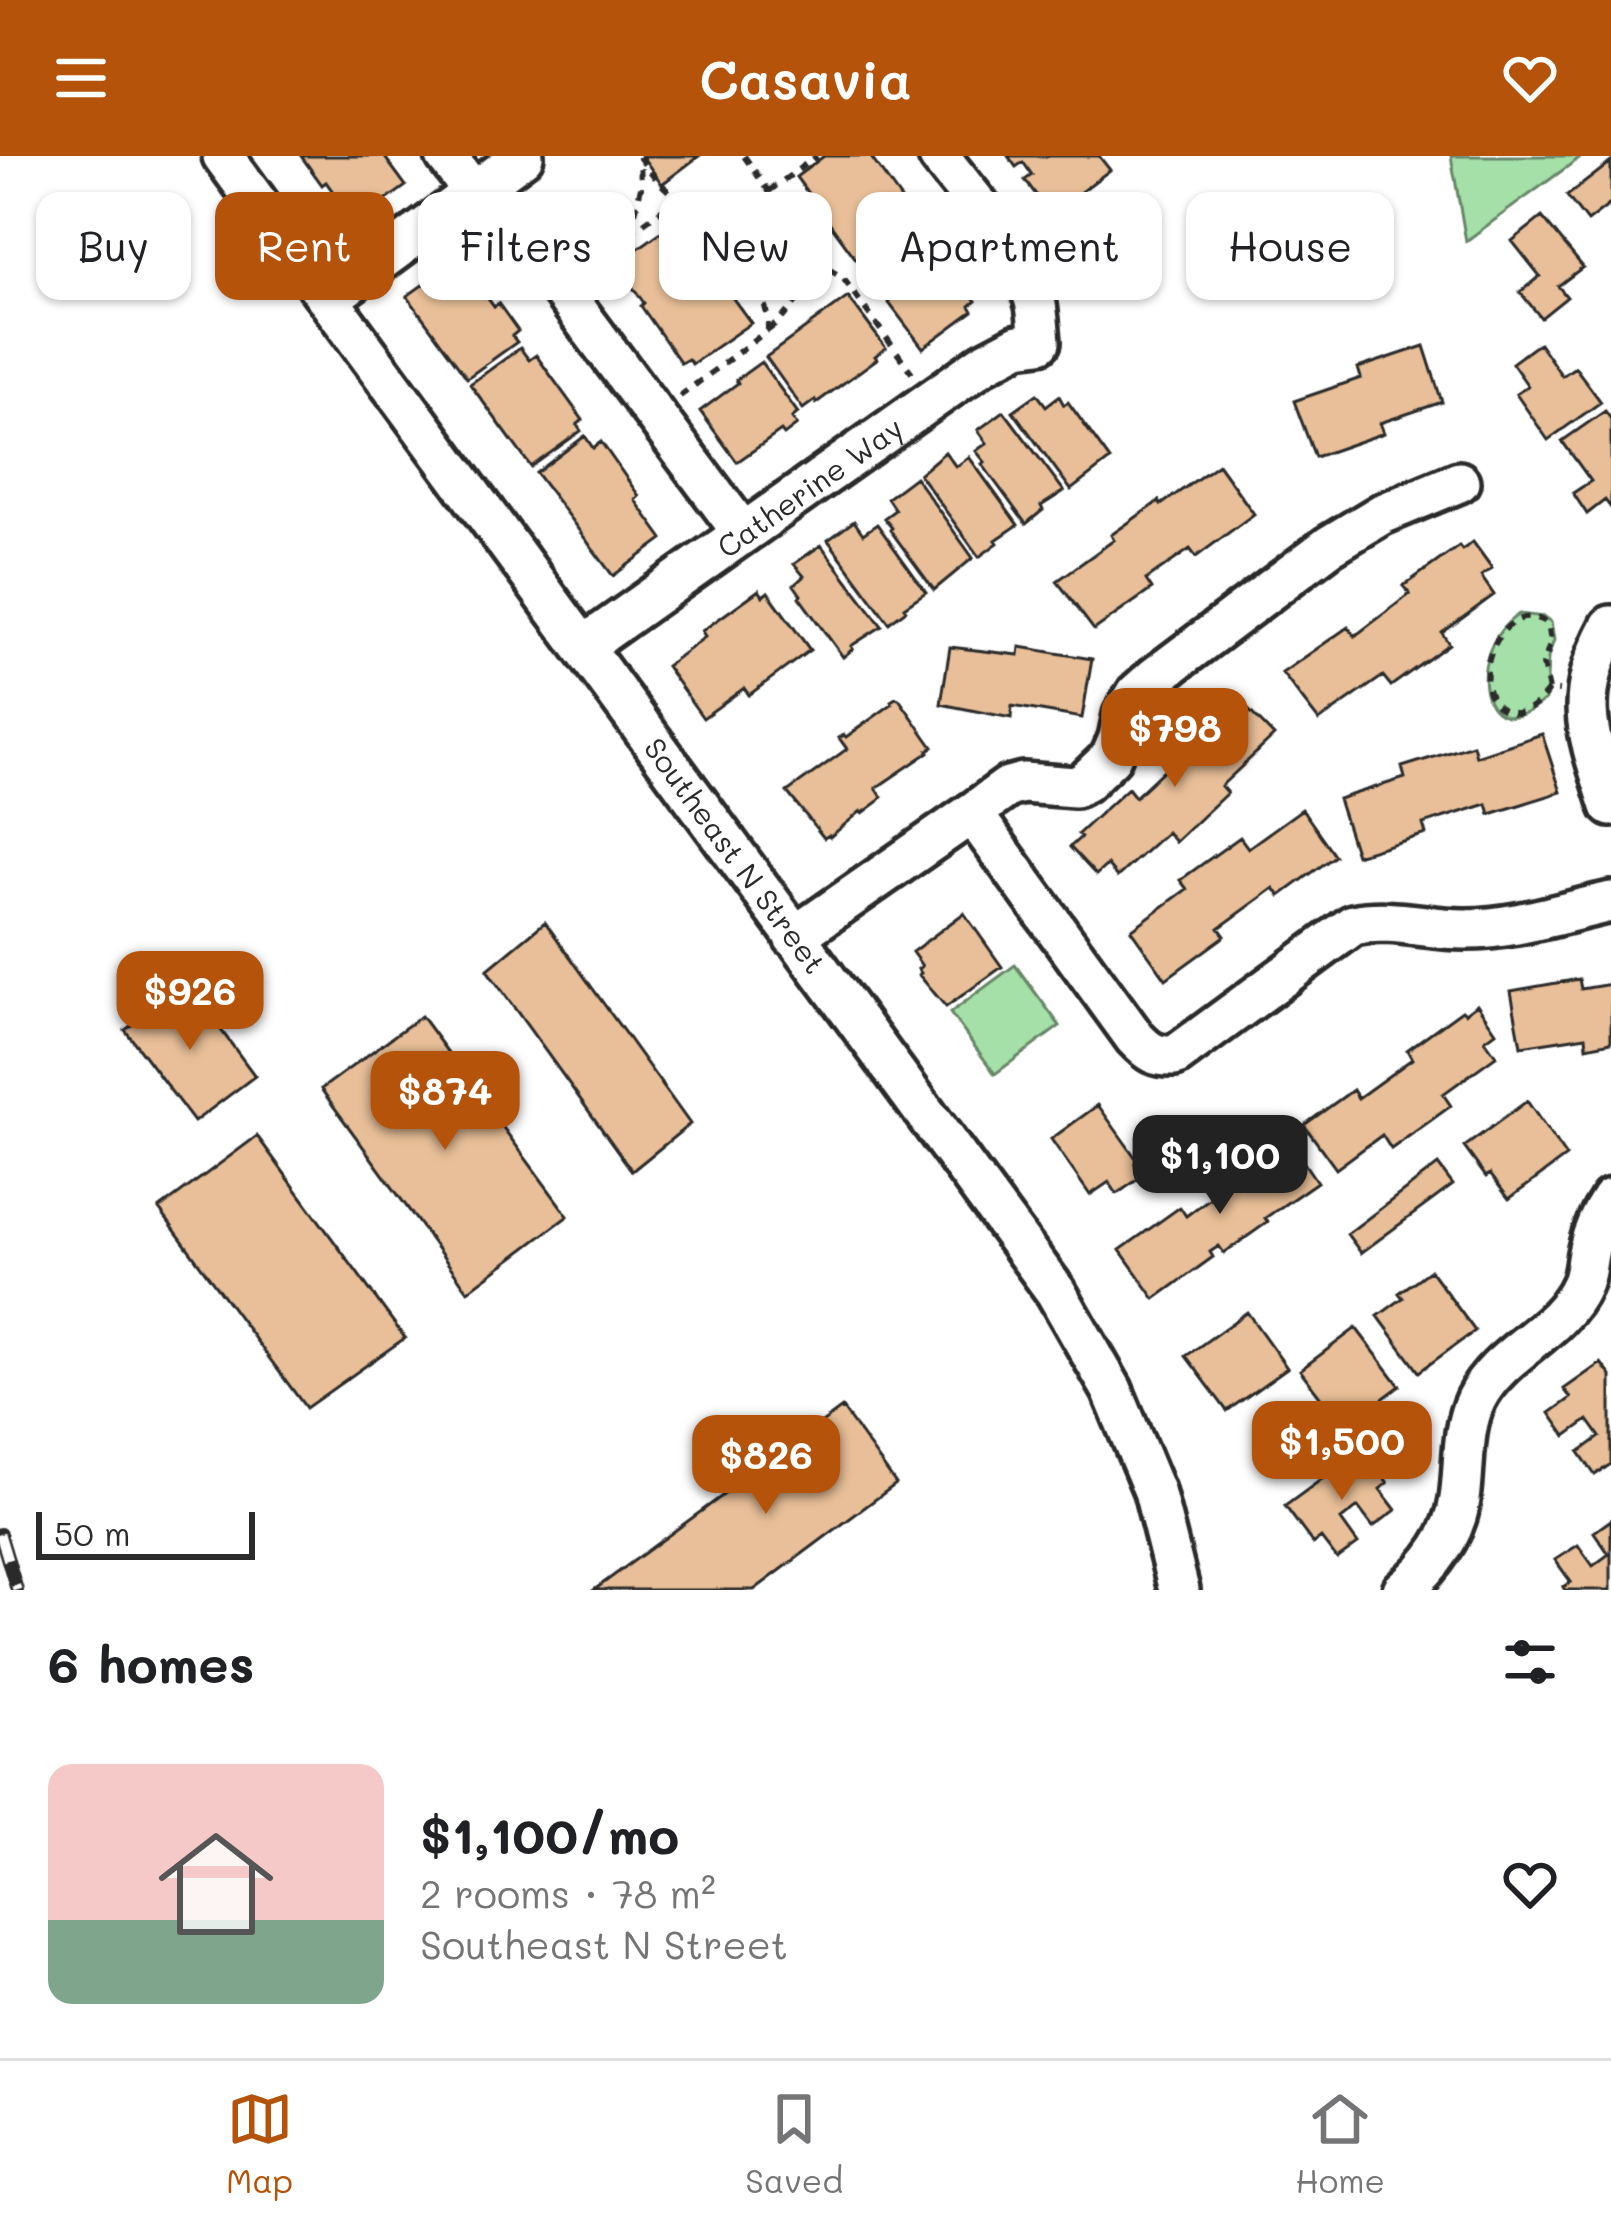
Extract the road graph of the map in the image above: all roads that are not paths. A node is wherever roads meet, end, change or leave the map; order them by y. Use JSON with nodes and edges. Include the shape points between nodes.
{"nodes":[{"id":1,"x":223,"y":156,"type":"edge"},
{"id":2,"x":446,"y":156,"type":"edge"},
{"id":3,"x":524,"y":156,"type":"edge"},
{"id":4,"x":939,"y":156,"type":"edge"},
{"id":5,"x":479,"y":189,"type":"junction"},
{"id":6,"x":250,"y":192,"type":"edge"},
{"id":7,"x":394,"y":251,"type":"edge"},
{"id":8,"x":331,"y":300,"type":"edge"},
{"id":9,"x":1460,"y":482,"type":"dead end"},
{"id":10,"x":743,"y":533,"type":"junction"},
{"id":11,"x":1611,"y":626,"type":"edge"},
{"id":12,"x":584,"y":646,"type":"junction"},
{"id":13,"x":1607,"y":794,"type":"edge"},
{"id":14,"x":972,"y":813,"type":"junction"},
{"id":15,"x":1611,"y":902,"type":"edge"},
{"id":16,"x":794,"y":937,"type":"junction"},
{"id":17,"x":1611,"y":1199,"type":"edge"},
{"id":18,"x":1596,"y":1287,"type":"edge"},
{"id":19,"x":1179,"y":1590,"type":"edge"},
{"id":20,"x":1403,"y":1590,"type":"edge"}],
"edges":[{"from":1,"to":6,"type":"street","name":"Southeast N Street"},
{"from":2,"to":5,"type":"street"},
{"from":3,"to":5,"type":"street"},
{"from":4,"to":10,"type":"street","name":"Catherine Way","via":[[1025,275],[1040,342],[984,363]]},
{"from":5,"to":7,"type":"street"},
{"from":5,"to":10,"type":"street"},
{"from":8,"to":12,"type":"street","name":"Southeast N Street"},
{"from":9,"to":14,"type":"street","via":[[1329,546],[1155,677],[1124,716],[1111,757],[1085,782],[1023,782]]},
{"from":10,"to":12,"type":"street","name":"Catherine Way"},
{"from":11,"to":13,"type":"street","via":[[1568,693]]},
{"from":12,"to":16,"type":"street","name":"Southeast N Street"},
{"from":14,"to":15,"type":"street","via":[[1135,1038],[1158,1057],[1175,1055],[1353,925],[1466,930]]},
{"from":14,"to":16,"type":"street"},
{"from":16,"to":19,"type":"street","name":"Southeast N Street","via":[[1056,1292],[1112,1390],[1154,1491]]},
{"from":17,"to":18,"type":"street","via":[[1590,1243]]},
{"from":18,"to":20,"type":"street","via":[[1487,1378],[1472,1406],[1450,1534]]}]}
